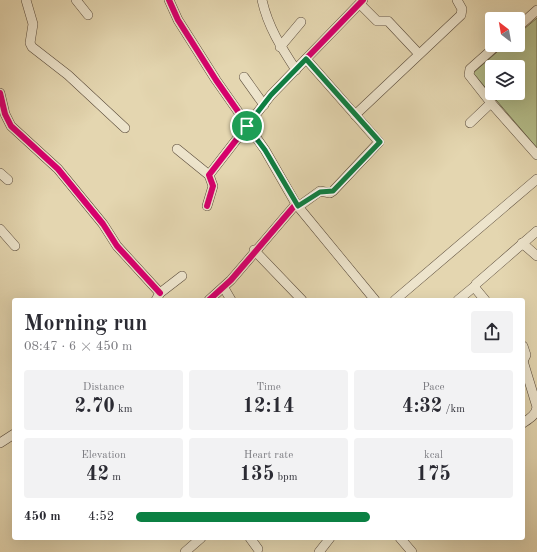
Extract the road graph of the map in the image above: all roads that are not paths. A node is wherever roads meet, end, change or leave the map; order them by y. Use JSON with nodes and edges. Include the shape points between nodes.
{"nodes":[{"id":1,"x":26,"y":0,"type":"edge"},
{"id":2,"x":76,"y":0,"type":"edge"},
{"id":3,"x":169,"y":0,"type":"edge"},
{"id":4,"x":262,"y":0,"type":"edge"},
{"id":5,"x":457,"y":0,"type":"edge"},
{"id":6,"x":361,"y":2,"type":"edge"},
{"id":7,"x":537,"y":10,"type":"edge"},
{"id":8,"x":88,"y":15,"type":"dead end"},
{"id":9,"x":525,"y":21,"type":"edge"},
{"id":10,"x":301,"y":22,"type":"dead end"},
{"id":11,"x":280,"y":47,"type":"junction"},
{"id":12,"x":489,"y":52,"type":"edge"},
{"id":13,"x":419,"y":54,"type":"junction"},
{"id":14,"x":306,"y":59,"type":"junction"},
{"id":15,"x":296,"y":70,"type":"junction"},
{"id":16,"x":244,"y":77,"type":"dead end"},
{"id":17,"x":0,"y":93,"type":"edge"},
{"id":18,"x":491,"y":104,"type":"junction"},
{"id":19,"x":264,"y":105,"type":"junction"},
{"id":20,"x":355,"y":115,"type":"junction"},
{"id":21,"x":470,"y":123,"type":"dead end"},
{"id":22,"x":247,"y":126,"type":"junction"},
{"id":23,"x":125,"y":128,"type":"dead end"},
{"id":24,"x":177,"y":149,"type":"dead end"},
{"id":25,"x":537,"y":155,"type":"edge"},
{"id":26,"x":0,"y":173,"type":"edge"},
{"id":27,"x":209,"y":175,"type":"junction"},
{"id":28,"x":537,"y":179,"type":"edge"},
{"id":29,"x":8,"y":180,"type":"dead end"},
{"id":30,"x":297,"y":205,"type":"junction"},
{"id":31,"x":207,"y":206,"type":"dead end"},
{"id":32,"x":0,"y":229,"type":"edge"},
{"id":33,"x":537,"y":231,"type":"edge"},
{"id":34,"x":522,"y":243,"type":"junction"},
{"id":35,"x":15,"y":246,"type":"dead end"},
{"id":36,"x":254,"y":250,"type":"junction"},
{"id":37,"x":537,"y":256,"type":"edge"},
{"id":38,"x":182,"y":276,"type":"dead end"},
{"id":39,"x":475,"y":286,"type":"junction"},
{"id":40,"x":224,"y":288,"type":"junction"},
{"id":41,"x":158,"y":297,"type":"edge"},
{"id":42,"x":212,"y":298,"type":"edge"},
{"id":43,"x":230,"y":298,"type":"edge"},
{"id":44,"x":300,"y":298,"type":"edge"},
{"id":45,"x":373,"y":298,"type":"edge"},
{"id":46,"x":397,"y":298,"type":"edge"},
{"id":47,"x":460,"y":298,"type":"edge"},
{"id":48,"x":484,"y":298,"type":"edge"},
{"id":49,"x":525,"y":368,"type":"edge"},
{"id":50,"x":525,"y":422,"type":"edge"},
{"id":51,"x":12,"y":435,"type":"edge"},
{"id":52,"x":0,"y":443,"type":"edge"},
{"id":53,"x":199,"y":540,"type":"edge"},
{"id":54,"x":251,"y":540,"type":"edge"},
{"id":55,"x":328,"y":540,"type":"edge"},
{"id":56,"x":402,"y":540,"type":"edge"},
{"id":57,"x":258,"y":549,"type":"dead end"},
{"id":58,"x":184,"y":552,"type":"edge"},
{"id":59,"x":318,"y":552,"type":"edge"},
{"id":60,"x":412,"y":552,"type":"edge"}],
"edges":[{"from":1,"to":23,"type":"street","via":[[33,24],[30,43],[32,47],[68,75]]},
{"from":2,"to":8,"type":"street"},
{"from":3,"to":22,"type":"street","via":[[178,20]]},
{"from":4,"to":11,"type":"street","via":[[268,22]]},
{"from":5,"to":13,"type":"street","via":[[462,9],[461,15]]},
{"from":6,"to":13,"type":"street","via":[[377,21],[388,21]]},
{"from":6,"to":14,"type":"street"},
{"from":7,"to":9,"type":"street"},
{"from":10,"to":11,"type":"street"},
{"from":11,"to":15,"type":"street"},
{"from":12,"to":18,"type":"street","via":[[468,72]]},
{"from":13,"to":20,"type":"street"},
{"from":14,"to":15,"type":"street"},
{"from":14,"to":20,"type":"street"},
{"from":15,"to":19,"type":"street"},
{"from":16,"to":19,"type":"street"},
{"from":17,"to":41,"type":"street","via":[[11,126],[58,169]]},
{"from":18,"to":21,"type":"street"},
{"from":18,"to":25,"type":"street"},
{"from":19,"to":22,"type":"street"},
{"from":20,"to":30,"type":"street","via":[[378,139],[378,144],[333,191],[320,192]]},
{"from":22,"to":27,"type":"street"},
{"from":22,"to":30,"type":"street","via":[[265,150]]},
{"from":24,"to":27,"type":"street"},
{"from":26,"to":29,"type":"street"},
{"from":27,"to":31,"type":"street","via":[[213,186]]},
{"from":28,"to":46,"type":"street"},
{"from":30,"to":36,"type":"street"},
{"from":30,"to":45,"type":"street"},
{"from":32,"to":35,"type":"street"},
{"from":33,"to":34,"type":"street"},
{"from":34,"to":37,"type":"street"},
{"from":34,"to":39,"type":"street"},
{"from":36,"to":40,"type":"street"},
{"from":36,"to":44,"type":"street"},
{"from":38,"to":41,"type":"street"},
{"from":39,"to":47,"type":"street"},
{"from":39,"to":48,"type":"street"},
{"from":40,"to":42,"type":"street"},
{"from":40,"to":43,"type":"street"},
{"from":49,"to":50,"type":"street","via":[[537,407],[533,416]]},
{"from":51,"to":52,"type":"street"},
{"from":53,"to":58,"type":"street"},
{"from":54,"to":57,"type":"street"},
{"from":55,"to":59,"type":"street"},
{"from":56,"to":60,"type":"street"}]}
